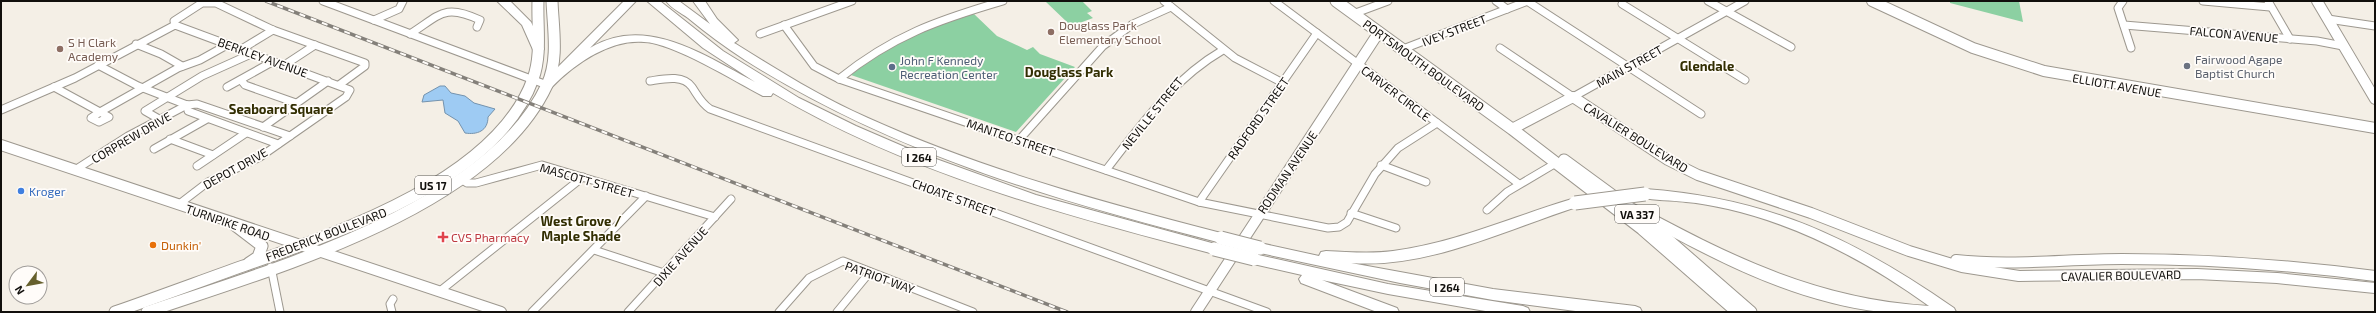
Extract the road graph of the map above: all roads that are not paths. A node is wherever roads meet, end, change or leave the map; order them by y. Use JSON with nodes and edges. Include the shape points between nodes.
{"nodes":[{"id":1,"x":323,"y":1,"type":"edge"},
{"id":2,"x":403,"y":1,"type":"edge"},
{"id":3,"x":503,"y":1,"type":"edge"},
{"id":4,"x":538,"y":1,"type":"edge"},
{"id":5,"x":552,"y":1,"type":"edge"},
{"id":6,"x":630,"y":1,"type":"edge"},
{"id":7,"x":672,"y":1,"type":"edge"},
{"id":8,"x":699,"y":1,"type":"edge"},
{"id":9,"x":852,"y":1,"type":"edge"},
{"id":10,"x":1003,"y":1,"type":"edge"},
{"id":11,"x":1164,"y":1,"type":"edge"},
{"id":12,"x":1274,"y":1,"type":"edge"},
{"id":13,"x":1336,"y":1,"type":"edge"},
{"id":14,"x":1388,"y":1,"type":"edge"},
{"id":15,"x":1496,"y":1,"type":"edge"},
{"id":16,"x":1527,"y":1,"type":"edge"},
{"id":17,"x":1708,"y":1,"type":"edge"},
{"id":18,"x":1746,"y":1,"type":"edge"},
{"id":19,"x":1872,"y":1,"type":"edge"},
{"id":20,"x":2122,"y":1,"type":"edge"},
{"id":21,"x":2203,"y":1,"type":"edge"},
{"id":22,"x":2317,"y":1,"type":"edge"},
{"id":23,"x":653,"y":2,"type":"edge"},
{"id":24,"x":335,"y":3,"type":"edge"},
{"id":25,"x":1622,"y":4,"type":"dead end"},
{"id":26,"x":2269,"y":4,"type":"edge"},
{"id":27,"x":1171,"y":7,"type":"junction"},
{"id":28,"x":1506,"y":9,"type":"junction"},
{"id":29,"x":1727,"y":11,"type":"junction"},
{"id":30,"x":1353,"y":14,"type":"junction"},
{"id":31,"x":2328,"y":19,"type":"junction"},
{"id":32,"x":374,"y":20,"type":"junction"},
{"id":33,"x":175,"y":25,"type":"junction"},
{"id":34,"x":784,"y":25,"type":"junction"},
{"id":35,"x":2124,"y":25,"type":"junction"},
{"id":36,"x":2375,"y":26,"type":"edge"},
{"id":37,"x":477,"y":27,"type":"dead end"},
{"id":38,"x":273,"y":30,"type":"junction"},
{"id":39,"x":1379,"y":32,"type":"junction"},
{"id":40,"x":1317,"y":33,"type":"junction"},
{"id":41,"x":410,"y":34,"type":"junction"},
{"id":42,"x":760,"y":34,"type":"dead end"},
{"id":43,"x":1678,"y":38,"type":"junction"},
{"id":44,"x":2290,"y":39,"type":"junction"},
{"id":45,"x":136,"y":44,"type":"junction"},
{"id":46,"x":227,"y":45,"type":"junction"},
{"id":47,"x":315,"y":45,"type":"junction"},
{"id":48,"x":2344,"y":46,"type":"junction"},
{"id":49,"x":1791,"y":47,"type":"dead end"},
{"id":50,"x":1500,"y":48,"type":"dead end"},
{"id":51,"x":2132,"y":48,"type":"dead end"},
{"id":52,"x":538,"y":49,"type":"junction"},
{"id":53,"x":240,"y":50,"type":"junction"},
{"id":54,"x":1223,"y":50,"type":"junction"},
{"id":55,"x":1403,"y":50,"type":"junction"},
{"id":56,"x":251,"y":54,"type":"junction"},
{"id":57,"x":272,"y":62,"type":"junction"},
{"id":58,"x":1358,"y":64,"type":"junction"},
{"id":59,"x":98,"y":65,"type":"junction"},
{"id":60,"x":182,"y":66,"type":"junction"},
{"id":61,"x":284,"y":66,"type":"junction"},
{"id":62,"x":1627,"y":67,"type":"junction"},
{"id":63,"x":563,"y":70,"type":"junction"},
{"id":64,"x":839,"y":79,"type":"junction"},
{"id":65,"x":241,"y":80,"type":"junction"},
{"id":66,"x":533,"y":80,"type":"junction"},
{"id":67,"x":1745,"y":80,"type":"dead end"},
{"id":68,"x":328,"y":81,"type":"junction"},
{"id":69,"x":650,"y":81,"type":"dead end"},
{"id":70,"x":1283,"y":82,"type":"junction"},
{"id":71,"x":339,"y":85,"type":"junction"},
{"id":72,"x":547,"y":85,"type":"junction"},
{"id":73,"x":54,"y":87,"type":"junction"},
{"id":74,"x":227,"y":87,"type":"dead end"},
{"id":75,"x":796,"y":87,"type":"junction"},
{"id":76,"x":142,"y":88,"type":"junction"},
{"id":77,"x":350,"y":90,"type":"joint"},
{"id":78,"x":167,"y":97,"type":"junction"},
{"id":79,"x":1573,"y":97,"type":"junction"},
{"id":80,"x":2375,"y":98,"type":"edge"},
{"id":81,"x":296,"y":104,"type":"junction"},
{"id":82,"x":187,"y":105,"type":"junction"},
{"id":83,"x":1,"y":110,"type":"edge"},
{"id":84,"x":1701,"y":114,"type":"dead end"},
{"id":85,"x":160,"y":119,"type":"junction"},
{"id":86,"x":207,"y":119,"type":"junction"},
{"id":87,"x":1437,"y":123,"type":"junction"},
{"id":88,"x":263,"y":126,"type":"junction"},
{"id":89,"x":2375,"y":128,"type":"edge"},
{"id":90,"x":1512,"y":129,"type":"junction"},
{"id":91,"x":246,"y":133,"type":"junction"},
{"id":92,"x":290,"y":136,"type":"junction"},
{"id":93,"x":872,"y":138,"type":"junction"},
{"id":94,"x":170,"y":139,"type":"junction"},
{"id":95,"x":1019,"y":140,"type":"junction"},
{"id":96,"x":278,"y":144,"type":"junction"},
{"id":97,"x":1,"y":145,"type":"edge"},
{"id":98,"x":154,"y":149,"type":"dead end"},
{"id":99,"x":213,"y":155,"type":"junction"},
{"id":100,"x":1556,"y":163,"type":"junction"},
{"id":101,"x":1381,"y":165,"type":"junction"},
{"id":102,"x":197,"y":166,"type":"dead end"},
{"id":103,"x":75,"y":170,"type":"junction"},
{"id":104,"x":1106,"y":170,"type":"junction"},
{"id":105,"x":583,"y":177,"type":"junction"},
{"id":106,"x":461,"y":179,"type":"junction"},
{"id":107,"x":1426,"y":182,"type":"dead end"},
{"id":108,"x":1519,"y":184,"type":"junction"},
{"id":109,"x":646,"y":196,"type":"junction"},
{"id":110,"x":731,"y":199,"type":"dead end"},
{"id":111,"x":1199,"y":202,"type":"junction"},
{"id":112,"x":178,"y":205,"type":"junction"},
{"id":113,"x":1625,"y":205,"type":"junction"},
{"id":114,"x":1487,"y":210,"type":"dead end"},
{"id":115,"x":1351,"y":213,"type":"junction"},
{"id":116,"x":1259,"y":215,"type":"junction"},
{"id":117,"x":715,"y":217,"type":"junction"},
{"id":118,"x":232,"y":223,"type":"junction"},
{"id":119,"x":1396,"y":228,"type":"dead end"},
{"id":120,"x":1872,"y":237,"type":"junction"},
{"id":121,"x":1218,"y":244,"type":"junction"},
{"id":122,"x":300,"y":246,"type":"junction"},
{"id":123,"x":594,"y":250,"type":"junction"},
{"id":124,"x":316,"y":251,"type":"junction"},
{"id":125,"x":1257,"y":254,"type":"junction"},
{"id":126,"x":2023,"y":262,"type":"junction"},
{"id":127,"x":243,"y":266,"type":"junction"},
{"id":128,"x":271,"y":267,"type":"junction"},
{"id":129,"x":870,"y":272,"type":"junction"},
{"id":130,"x":664,"y":273,"type":"junction"},
{"id":131,"x":2375,"y":276,"type":"edge"},
{"id":132,"x":2035,"y":277,"type":"junction"},
{"id":133,"x":2375,"y":288,"type":"edge"},
{"id":134,"x":440,"y":291,"type":"junction"},
{"id":135,"x":1209,"y":291,"type":"junction"},
{"id":136,"x":393,"y":299,"type":"dead end"},
{"id":137,"x":168,"y":303,"type":"edge"},
{"id":138,"x":1921,"y":311,"type":"edge"},
{"id":139,"x":115,"y":312,"type":"edge"},
{"id":140,"x":147,"y":312,"type":"edge"},
{"id":141,"x":280,"y":312,"type":"edge"},
{"id":142,"x":392,"y":312,"type":"edge"},
{"id":143,"x":501,"y":312,"type":"edge"},
{"id":144,"x":532,"y":312,"type":"edge"},
{"id":145,"x":628,"y":312,"type":"edge"},
{"id":146,"x":779,"y":312,"type":"edge"},
{"id":147,"x":837,"y":312,"type":"edge"},
{"id":148,"x":973,"y":312,"type":"edge"},
{"id":149,"x":1196,"y":312,"type":"edge"},
{"id":150,"x":1267,"y":312,"type":"edge"},
{"id":151,"x":1392,"y":312,"type":"edge"},
{"id":152,"x":1523,"y":312,"type":"edge"},
{"id":153,"x":1635,"y":312,"type":"edge"},
{"id":154,"x":1737,"y":312,"type":"edge"},
{"id":155,"x":1752,"y":312,"type":"edge"},
{"id":156,"x":1942,"y":312,"type":"edge"},
{"id":157,"x":1949,"y":312,"type":"edge"}],
"edges":[{"from":1,"to":24,"type":"street"},
{"from":2,"to":32,"type":"street","via":[[399,9]]},
{"from":3,"to":52,"type":"highway","via":[[527,24]]},
{"from":4,"to":52,"type":"main road","name":"FREDERICK BOULEVARD","number":"US 17"},
{"from":5,"to":72,"type":"main road","name":"FREDERICK BOULEVARD","number":"US 17","via":[[553,54]]},
{"from":6,"to":63,"type":"highway"},
{"from":7,"to":75,"type":"highway","number":"I 264","via":[[732,48]]},
{"from":8,"to":75,"type":"highway","via":[[723,31],[788,78]]},
{"from":9,"to":34,"type":"street"},
{"from":10,"to":64,"type":"street","via":[[947,17],[912,31],[879,48]]},
{"from":11,"to":27,"type":"street"},
{"from":12,"to":40,"type":"street","name":"CARVER CIRCLE"},
{"from":13,"to":30,"type":"main road","name":"PORTSMOUTH BOULEVARD","number":"VA 337"},
{"from":14,"to":30,"type":"street"},
{"from":15,"to":28,"type":"street"},
{"from":16,"to":28,"type":"street","name":"IVEY STREET"},
{"from":16,"to":62,"type":"street"},
{"from":17,"to":29,"type":"street"},
{"from":18,"to":29,"type":"street","name":"MAIN STREET"},
{"from":19,"to":89,"type":"street","name":"ELLIOTT AVENUE","via":[[1973,48],[2044,71]]},
{"from":20,"to":35,"type":"street","via":[[2118,8]]},
{"from":21,"to":26,"type":"street"},
{"from":22,"to":31,"type":"street"},
{"from":23,"to":93,"type":"highway","number":"I 264","via":[[742,69],[801,104]]},
{"from":24,"to":32,"type":"street"},
{"from":25,"to":43,"type":"street"},
{"from":26,"to":44,"type":"street"},
{"from":27,"to":54,"type":"street"},
{"from":27,"to":95,"type":"street","via":[[1133,24],[1112,38]]},
{"from":28,"to":55,"type":"street","name":"IVEY STREET"},
{"from":29,"to":43,"type":"street","name":"MAIN STREET"},
{"from":29,"to":49,"type":"street"},
{"from":30,"to":39,"type":"main road","name":"PORTSMOUTH BOULEVARD","number":"VA 337"},
{"from":31,"to":36,"type":"street"},
{"from":31,"to":48,"type":"street"},
{"from":32,"to":41,"type":"street"},
{"from":33,"to":38,"type":"street","via":[[174,21],[179,16],[210,2]]},
{"from":33,"to":45,"type":"street"},
{"from":33,"to":46,"type":"street","name":"BERKLEY AVENUE"},
{"from":34,"to":42,"type":"street"},
{"from":34,"to":64,"type":"street","name":"MANTEO STREET","via":[[814,66]]},
{"from":35,"to":44,"type":"street","name":"FALCON AVENUE"},
{"from":35,"to":51,"type":"street"},
{"from":37,"to":41,"type":"street","via":[[480,20],[464,8],[454,7],[433,14],[420,28]]},
{"from":38,"to":47,"type":"street"},
{"from":38,"to":53,"type":"street"},
{"from":39,"to":55,"type":"main road","name":"PORTSMOUTH BOULEVARD","number":"VA 337"},
{"from":39,"to":58,"type":"street","name":"RODMAN AVENUE"},
{"from":40,"to":58,"type":"street","name":"CARVER CIRCLE"},
{"from":40,"to":70,"type":"street","name":"RADFORD STREET"},
{"from":41,"to":66,"type":"street"},
{"from":43,"to":62,"type":"street","name":"MAIN STREET"},
{"from":43,"to":67,"type":"street"},
{"from":44,"to":48,"type":"street","name":"FALCON AVENUE"},
{"from":45,"to":59,"type":"street"},
{"from":45,"to":60,"type":"street","via":[[162,54]]},
{"from":46,"to":53,"type":"street","name":"BERKLEY AVENUE"},
{"from":46,"to":60,"type":"street","via":[[200,60]]},
{"from":47,"to":61,"type":"street"},
{"from":47,"to":71,"type":"street","via":[[365,63],[365,66]]},
{"from":48,"to":80,"type":"street"},
{"from":50,"to":79,"type":"street","name":"CAVALIER BOULEVARD"},
{"from":52,"to":66,"type":"main road","name":"FREDERICK BOULEVARD","number":"US 17"},
{"from":53,"to":56,"type":"street","name":"BERKLEY AVENUE"},
{"from":54,"to":70,"type":"street","via":[[1255,72]]},
{"from":54,"to":104,"type":"street","name":"NEVILLE STREET","via":[[1198,64],[1179,79]]},
{"from":55,"to":90,"type":"main road","name":"PORTSMOUTH BOULEVARD","number":"VA 337"},
{"from":56,"to":57,"type":"street","name":"BERKLEY AVENUE"},
{"from":56,"to":78,"type":"street","via":[[202,76]]},
{"from":57,"to":61,"type":"street","name":"BERKLEY AVENUE"},
{"from":57,"to":65,"type":"street"},
{"from":58,"to":87,"type":"street","name":"CARVER CIRCLE"},
{"from":58,"to":116,"type":"street","name":"RODMAN AVENUE"},
{"from":59,"to":73,"type":"street"},
{"from":59,"to":76,"type":"street"},
{"from":60,"to":76,"type":"street"},
{"from":61,"to":68,"type":"street","name":"BERKLEY AVENUE"},
{"from":62,"to":79,"type":"street","name":"MAIN STREET"},
{"from":62,"to":84,"type":"street"},
{"from":63,"to":72,"type":"highway"},
{"from":63,"to":93,"type":"highway","via":[[588,53],[611,42],[637,38],[654,39],[675,46],[820,118]]},
{"from":64,"to":95,"type":"street","name":"MANTEO STREET"},
{"from":65,"to":74,"type":"street"},
{"from":65,"to":81,"type":"street","via":[[245,84]]},
{"from":66,"to":72,"type":"street"},
{"from":66,"to":122,"type":"main road","name":"FREDERICK BOULEVARD","number":"US 17","via":[[502,129],[449,174],[383,213]]},
{"from":68,"to":71,"type":"street","name":"BERKLEY AVENUE"},
{"from":68,"to":81,"type":"street"},
{"from":69,"to":135,"type":"street","name":"CHOATE STREET","via":[[666,79],[686,82],[692,87],[699,101],[710,109]]},
{"from":70,"to":111,"type":"street","name":"RADFORD STREET"},
{"from":71,"to":77,"type":"street","name":"BERKLEY AVENUE"},
{"from":72,"to":106,"type":"main road","name":"FREDERICK BOULEVARD","number":"US 17","via":[[528,115],[509,138]]},
{"from":73,"to":76,"type":"street","via":[[100,112]]},
{"from":73,"to":83,"type":"street"},
{"from":75,"to":121,"type":"highway","number":"I 264","via":[[898,136],[963,161]]},
{"from":76,"to":78,"type":"street"},
{"from":77,"to":92,"type":"street","name":"DEPOT DRIVE","via":[[346,97]]},
{"from":78,"to":82,"type":"street"},
{"from":78,"to":85,"type":"street","via":[[145,111]]},
{"from":79,"to":90,"type":"street","name":"MAIN STREET"},
{"from":79,"to":120,"type":"street","name":"CAVALIER BOULEVARD","via":[[1682,168]]},
{"from":81,"to":88,"type":"street"},
{"from":82,"to":85,"type":"street","name":"CORPREW DRIVE"},
{"from":82,"to":86,"type":"street","via":[[188,111]]},
{"from":82,"to":88,"type":"street","via":[[197,104]]},
{"from":85,"to":103,"type":"street","name":"CORPREW DRIVE"},
{"from":86,"to":91,"type":"street"},
{"from":86,"to":94,"type":"street"},
{"from":87,"to":101,"type":"street","name":"MANTEO STREET","via":[[1409,140]]},
{"from":87,"to":108,"type":"street","name":"CARVER CIRCLE"},
{"from":88,"to":92,"type":"street"},
{"from":90,"to":100,"type":"main road","name":"PORTSMOUTH BOULEVARD","number":"VA 337"},
{"from":90,"to":113,"type":"main road","name":"PORTSMOUTH BOULEVARD","number":"VA 337","via":[[1527,136]]},
{"from":91,"to":96,"type":"street"},
{"from":91,"to":99,"type":"street"},
{"from":92,"to":96,"type":"street","name":"DEPOT DRIVE"},
{"from":93,"to":121,"type":"highway","number":"I 264","via":[[1024,194],[1108,221]]},
{"from":94,"to":98,"type":"street"},
{"from":94,"to":99,"type":"street"},
{"from":95,"to":104,"type":"street","name":"MANTEO STREET"},
{"from":96,"to":112,"type":"street","name":"DEPOT DRIVE","via":[[253,161],[208,182]]},
{"from":97,"to":103,"type":"street","name":"TURNPIKE ROAD"},
{"from":99,"to":102,"type":"street"},
{"from":100,"to":108,"type":"street"},
{"from":100,"to":154,"type":"main road","name":"PORTSMOUTH BOULEVARD","number":"VA 337","via":[[1642,229]]},
{"from":101,"to":107,"type":"street"},
{"from":101,"to":115,"type":"street","name":"MANTEO STREET"},
{"from":103,"to":112,"type":"street","name":"TURNPIKE ROAD"},
{"from":104,"to":111,"type":"street","name":"MANTEO STREET"},
{"from":105,"to":106,"type":"street","name":"MASCOTT STREET","via":[[536,165],[478,184],[468,184]]},
{"from":105,"to":109,"type":"street","name":"MASCOTT STREET"},
{"from":105,"to":134,"type":"street"},
{"from":106,"to":124,"type":"main road","name":"FREDERICK BOULEVARD","number":"US 17","via":[[398,217]]},
{"from":108,"to":114,"type":"street"},
{"from":109,"to":117,"type":"street","name":"MASCOTT STREET"},
{"from":109,"to":123,"type":"street"},
{"from":110,"to":117,"type":"street","name":"DIXIE AVENUE"},
{"from":111,"to":116,"type":"street","name":"MANTEO STREET"},
{"from":112,"to":118,"type":"street","name":"TURNPIKE ROAD"},
{"from":113,"to":138,"type":"highway","via":[[1718,255],[1777,280],[1840,299]]},
{"from":113,"to":155,"type":"main road","name":"PORTSMOUTH BOULEVARD","number":"VA 337"},
{"from":115,"to":116,"type":"street","name":"MANTEO STREET","via":[[1343,225],[1333,228]]},
{"from":115,"to":119,"type":"street"},
{"from":116,"to":135,"type":"street","name":"RODMAN AVENUE"},
{"from":117,"to":130,"type":"street","name":"DIXIE AVENUE"},
{"from":118,"to":122,"type":"street","name":"TURNPIKE ROAD"},
{"from":118,"to":127,"type":"main road","via":[[262,246],[258,257]]},
{"from":120,"to":126,"type":"street","name":"CAVALIER BOULEVARD","via":[[1955,260],[1986,264]]},
{"from":120,"to":132,"type":"street","name":"CAVALIER BOULEVARD","via":[[1962,267]]},
{"from":121,"to":125,"type":"highway","number":"I 264","bridge":true},
{"from":122,"to":124,"type":"street","name":"TURNPIKE ROAD"},
{"from":122,"to":127,"type":"main road","name":"FREDERICK BOULEVARD","number":"US 17"},
{"from":123,"to":130,"type":"street"},
{"from":123,"to":144,"type":"street"},
{"from":124,"to":128,"type":"main road","name":"FREDERICK BOULEVARD","number":"US 17"},
{"from":124,"to":134,"type":"street","name":"TURNPIKE ROAD"},
{"from":125,"to":151,"type":"highway"},
{"from":125,"to":152,"type":"highway","number":"I 264","via":[[1396,291]]},
{"from":125,"to":153,"type":"highway","number":"I 264","via":[[1436,286],[1535,301]]},
{"from":125,"to":157,"type":"highway","bridge":true,"via":[[1349,258],[1413,254],[1456,245],[1575,203],[1645,194],[1678,196],[1727,203],[1790,222],[1864,257]]},
{"from":126,"to":131,"type":"street","name":"CAVALIER BOULEVARD","via":[[2207,260],[2299,266]]},
{"from":126,"to":132,"type":"street"},
{"from":127,"to":137,"type":"main road","name":"FREDERICK BOULEVARD","number":"US 17"},
{"from":128,"to":137,"type":"main road","name":"FREDERICK BOULEVARD","number":"US 17"},
{"from":128,"to":141,"type":"street"},
{"from":129,"to":146,"type":"street","name":"PATRIOT WAY","via":[[843,262],[831,266],[809,278]]},
{"from":129,"to":147,"type":"street"},
{"from":129,"to":148,"type":"street","name":"PATRIOT WAY"},
{"from":130,"to":145,"type":"street","name":"DIXIE AVENUE"},
{"from":132,"to":133,"type":"street","name":"CAVALIER BOULEVARD","via":[[2109,273],[2197,274],[2277,278]]},
{"from":134,"to":143,"type":"street","name":"TURNPIKE ROAD"},
{"from":135,"to":149,"type":"street","name":"RODMAN AVENUE"},
{"from":135,"to":150,"type":"street","name":"CHOATE STREET"},
{"from":136,"to":142,"type":"street","via":[[390,304]]},
{"from":137,"to":139,"type":"main road","name":"FREDERICK BOULEVARD","number":"US 17"},
{"from":137,"to":140,"type":"main road","name":"FREDERICK BOULEVARD","number":"US 17"},
{"from":138,"to":156,"type":"highway"}]}
